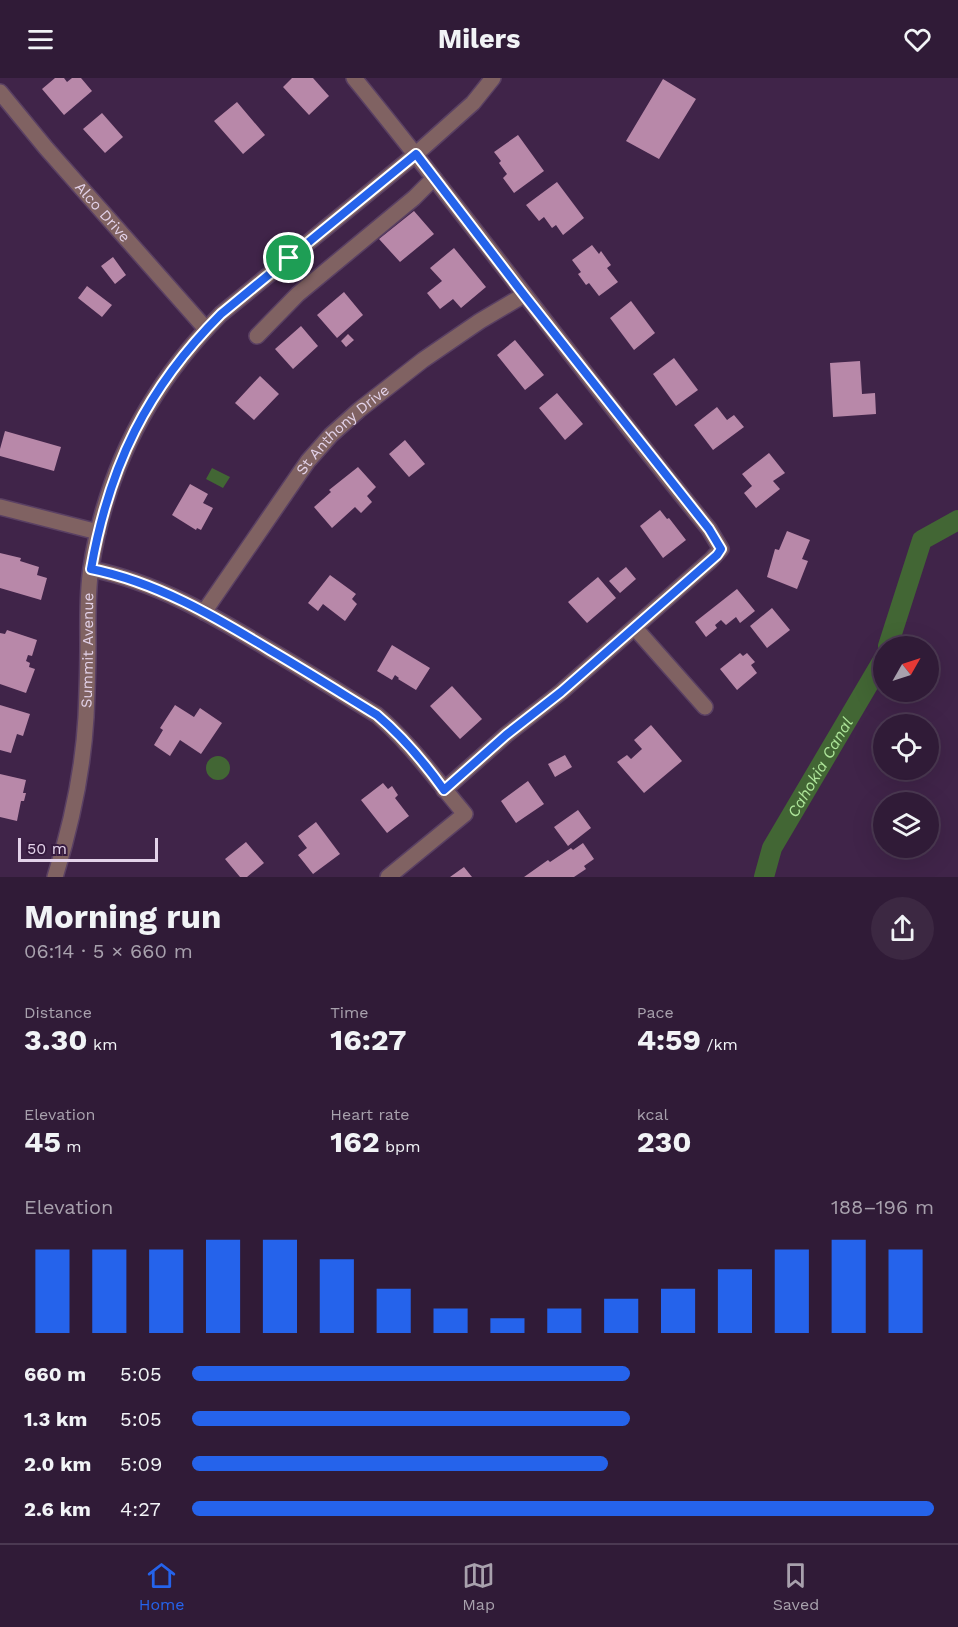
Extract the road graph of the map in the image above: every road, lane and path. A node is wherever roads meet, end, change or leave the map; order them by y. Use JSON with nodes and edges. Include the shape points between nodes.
{"nodes":[{"id":1,"x":354,"y":78,"type":"edge"},
{"id":2,"x":493,"y":78,"type":"edge"},
{"id":3,"x":0,"y":92,"type":"edge"},
{"id":4,"x":416,"y":154,"type":"junction"},
{"id":5,"x":434,"y":178,"type":"junction"},
{"id":6,"x":524,"y":295,"type":"junction"},
{"id":7,"x":206,"y":329,"type":"junction"},
{"id":8,"x":258,"y":336,"type":"dead end"},
{"id":9,"x":0,"y":507,"type":"edge"},
{"id":10,"x":98,"y":532,"type":"junction"},
{"id":11,"x":91,"y":569,"type":"junction"},
{"id":12,"x":204,"y":612,"type":"junction"},
{"id":13,"x":635,"y":628,"type":"junction"},
{"id":14,"x":705,"y":707,"type":"dead end"},
{"id":15,"x":444,"y":790,"type":"junction"},
{"id":16,"x":55,"y":877,"type":"edge"},
{"id":17,"x":388,"y":877,"type":"edge"}],
"edges":[{"from":1,"to":4,"type":"street"},
{"from":2,"to":4,"type":"street","name":"Summit Avenue","via":[[473,103]]},
{"from":3,"to":7,"type":"street","name":"Alco Drive"},
{"from":4,"to":5,"type":"street"},
{"from":4,"to":7,"type":"street","name":"Summit Avenue"},
{"from":5,"to":6,"type":"street"},
{"from":5,"to":8,"type":"street","via":[[298,294]]},
{"from":6,"to":12,"type":"street","name":"St Anthony Drive","via":[[423,360],[331,435],[308,461]]},
{"from":6,"to":13,"type":"street","via":[[721,549]]},
{"from":7,"to":10,"type":"street","name":"Summit Avenue","via":[[148,405],[126,447]]},
{"from":9,"to":10,"type":"street"},
{"from":10,"to":11,"type":"street","name":"Summit Avenue"},
{"from":11,"to":12,"type":"street","via":[[136,580]]},
{"from":11,"to":16,"type":"street","name":"Summit Avenue","via":[[78,784]]},
{"from":12,"to":15,"type":"street","via":[[377,715],[418,756]]},
{"from":13,"to":14,"type":"street"},
{"from":13,"to":15,"type":"street"},
{"from":15,"to":17,"type":"street","via":[[465,814]]}]}
